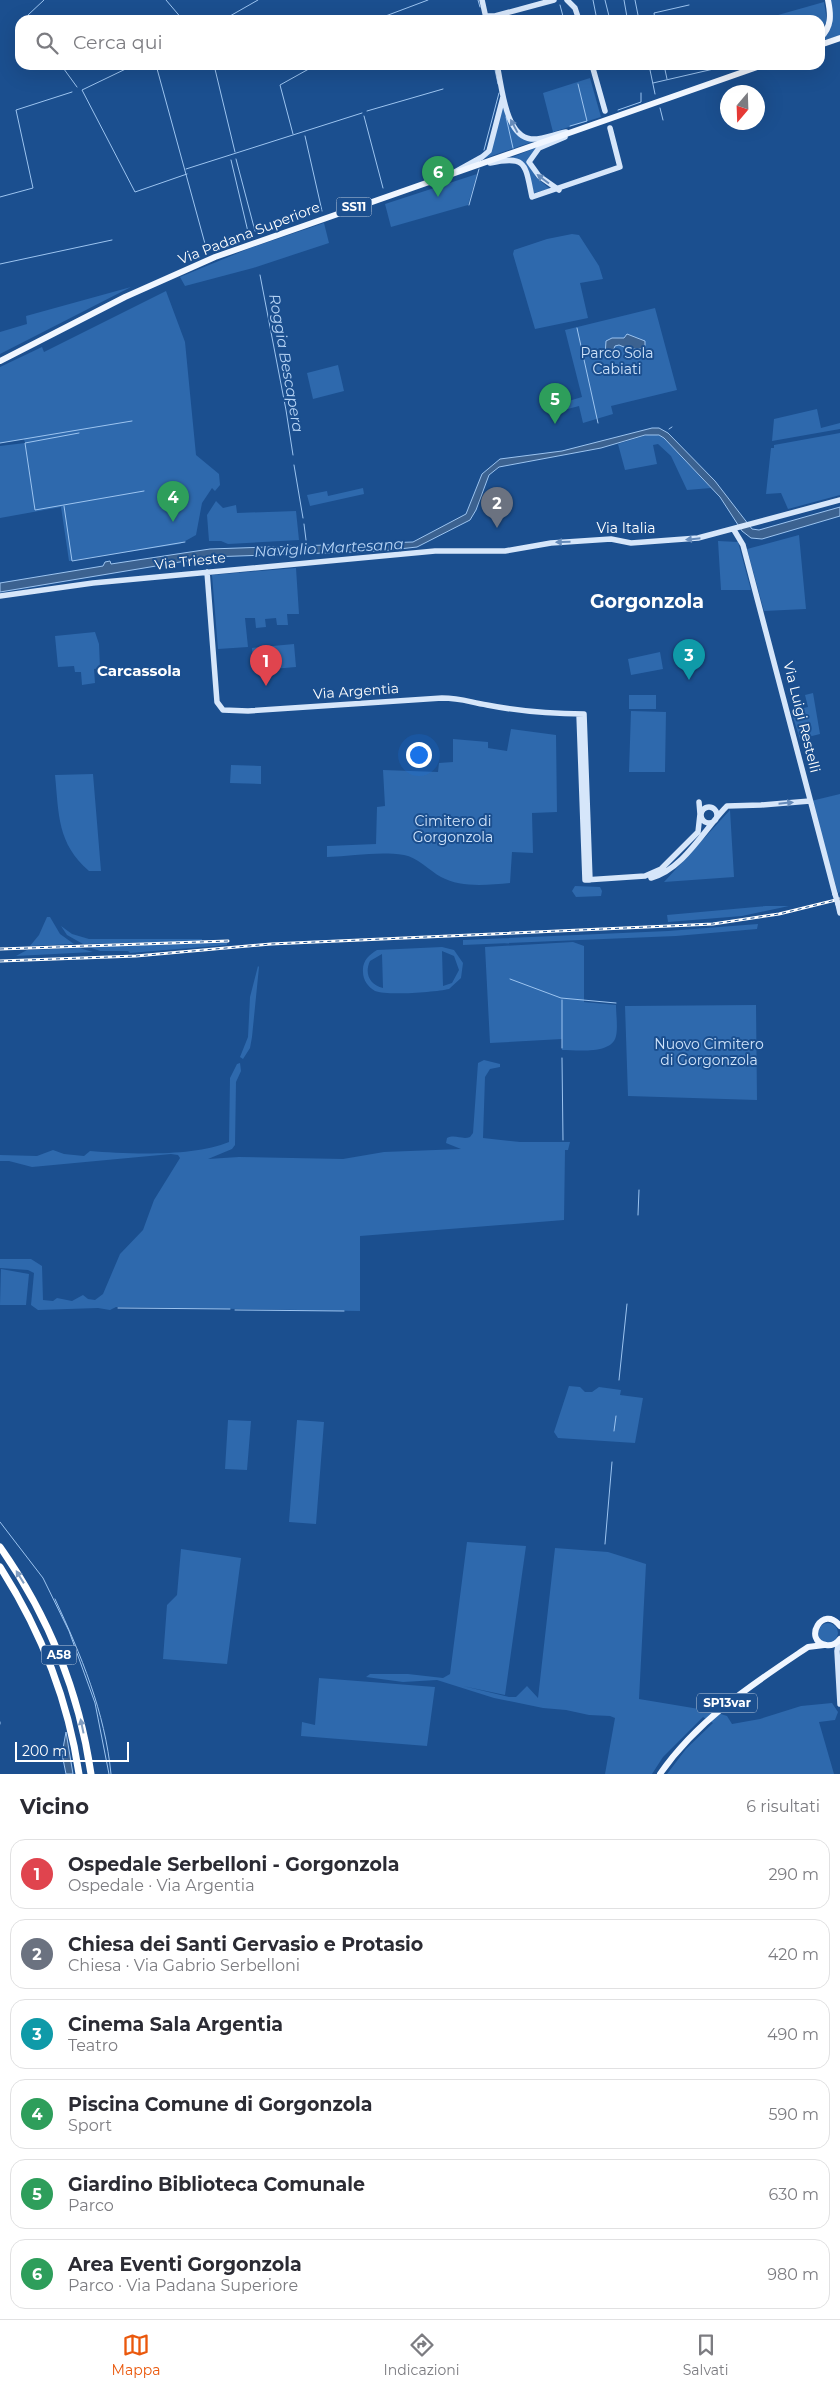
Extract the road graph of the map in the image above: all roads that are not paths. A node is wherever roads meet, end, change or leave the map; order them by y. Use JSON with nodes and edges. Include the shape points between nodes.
{"nodes":[{"id":1,"x":482,"y":0,"type":"edge"},
{"id":2,"x":554,"y":0,"type":"edge"},
{"id":3,"x":568,"y":0,"type":"edge"},
{"id":4,"x":828,"y":0,"type":"edge"},
{"id":5,"x":485,"y":15,"type":"edge"},
{"id":6,"x":499,"y":15,"type":"edge"},
{"id":7,"x":578,"y":15,"type":"edge"},
{"id":8,"x":825,"y":32,"type":"edge"},
{"id":9,"x":840,"y":38,"type":"edge"},
{"id":10,"x":825,"y":43,"type":"edge"},
{"id":11,"x":498,"y":70,"type":"edge"},
{"id":12,"x":593,"y":70,"type":"edge"},
{"id":13,"x":749,"y":70,"type":"edge"},
{"id":14,"x":504,"y":95,"type":"junction"},
{"id":15,"x":605,"y":111,"type":"dead end"},
{"id":16,"x":610,"y":128,"type":"dead end"},
{"id":17,"x":573,"y":131,"type":"junction"},
{"id":18,"x":478,"y":164,"type":"junction"},
{"id":19,"x":454,"y":172,"type":"junction"},
{"id":20,"x":559,"y":190,"type":"junction"},
{"id":21,"x":0,"y":361,"type":"edge"},
{"id":22,"x":840,"y":500,"type":"edge"},
{"id":23,"x":736,"y":529,"type":"junction"},
{"id":24,"x":384,"y":556,"type":"joint"},
{"id":25,"x":207,"y":572,"type":"junction"},
{"id":26,"x":0,"y":596,"type":"edge"},
{"id":27,"x":810,"y":801,"type":"junction"},
{"id":28,"x":699,"y":802,"type":"dead end"},
{"id":29,"x":700,"y":814,"type":"junction"},
{"id":30,"x":715,"y":819,"type":"junction"},
{"id":31,"x":626,"y":878,"type":"junction"},
{"id":32,"x":840,"y":913,"type":"edge"},
{"id":33,"x":0,"y":1547,"type":"edge"},
{"id":34,"x":0,"y":1567,"type":"edge"},
{"id":35,"x":838,"y":1622,"type":"edge"},
{"id":36,"x":815,"y":1631,"type":"junction"},
{"id":37,"x":840,"y":1639,"type":"edge"},
{"id":38,"x":825,"y":1645,"type":"junction"},
{"id":39,"x":808,"y":1647,"type":"junction"},
{"id":40,"x":837,"y":1656,"type":"junction"},
{"id":41,"x":840,"y":1704,"type":"edge"},
{"id":42,"x":79,"y":1774,"type":"edge"},
{"id":43,"x":91,"y":1774,"type":"edge"},
{"id":44,"x":660,"y":1774,"type":"edge"}],
"edges":[{"from":1,"to":5,"type":"street"},
{"from":2,"to":6,"type":"street"},
{"from":3,"to":7,"type":"street"},
{"from":4,"to":8,"type":"main road","via":[[830,20]]},
{"from":9,"to":10,"type":"main road"},
{"from":11,"to":14,"type":"street"},
{"from":12,"to":15,"type":"street"},
{"from":13,"to":17,"type":"main road","number":"SS11"},
{"from":17,"to":14,"type":"street","one_way":true,"via":[[536,139],[521,136],[512,125]]},
{"from":14,"to":19,"type":"street","via":[[488,151]]},
{"from":16,"to":20,"type":"street","via":[[620,167]]},
{"from":17,"to":18,"type":"main road","name":"Via Padana Superiore","number":"SS11"},
{"from":20,"to":17,"type":"street","one_way":true,"via":[[539,176],[529,161],[539,148]]},
{"from":18,"to":19,"type":"main road","name":"Via Padana Superiore","number":"SS11"},
{"from":18,"to":20,"type":"street","via":[[508,159],[519,162],[525,167],[532,197]]},
{"from":19,"to":21,"type":"main road","name":"Via Padana Superiore","number":"SS11","via":[[215,257],[125,297]]},
{"from":22,"to":23,"type":"street","name":"Via Italia"},
{"from":23,"to":24,"type":"street","name":"Via Italia","one_way":true,"via":[[701,538],[666,541],[547,543],[512,550],[450,550]]},
{"from":23,"to":27,"type":"street","name":"Via Luigi Restelli","via":[[743,545]]},
{"from":24,"to":25,"type":"street","name":"Via Trieste"},
{"from":25,"to":26,"type":"street","name":"Via Trieste"},
{"from":25,"to":31,"type":"street","name":"Via Argentia","via":[[217,702],[227,711],[464,698],[487,705],[581,714],[588,880]]},
{"from":30,"to":27,"type":"street","one_way":true,"via":[[730,805],[762,806]]},
{"from":27,"to":32,"type":"street","name":"Via Luigi Restelli","bridge":true},
{"from":28,"to":29,"type":"street"},
{"from":29,"to":30,"type":"street","via":[[706,823]]},
{"from":29,"to":30,"type":"street","via":[[704,808],[711,807],[716,812]]},
{"from":29,"to":31,"type":"street","via":[[697,834],[666,866],[651,875]]},
{"from":30,"to":31,"type":"street","via":[[666,872],[646,879]]},
{"from":43,"to":33,"type":"highway","number":"A58","one_way":true,"via":[[78,1708],[53,1638]]},
{"from":34,"to":42,"type":"highway","number":"A58","via":[[52,1666],[69,1718]]},
{"from":35,"to":36,"type":"main road","via":[[823,1620]]},
{"from":36,"to":38,"type":"main road","via":[[817,1640]]},
{"from":36,"to":39,"type":"main road"},
{"from":37,"to":38,"type":"main road","via":[[833,1645]]},
{"from":37,"to":40,"type":"street"},
{"from":38,"to":39,"type":"main road","number":"SP13var"},
{"from":38,"to":40,"type":"street"},
{"from":39,"to":44,"type":"main road","number":"SP13var","via":[[705,1722]]},
{"from":40,"to":41,"type":"street"}]}
